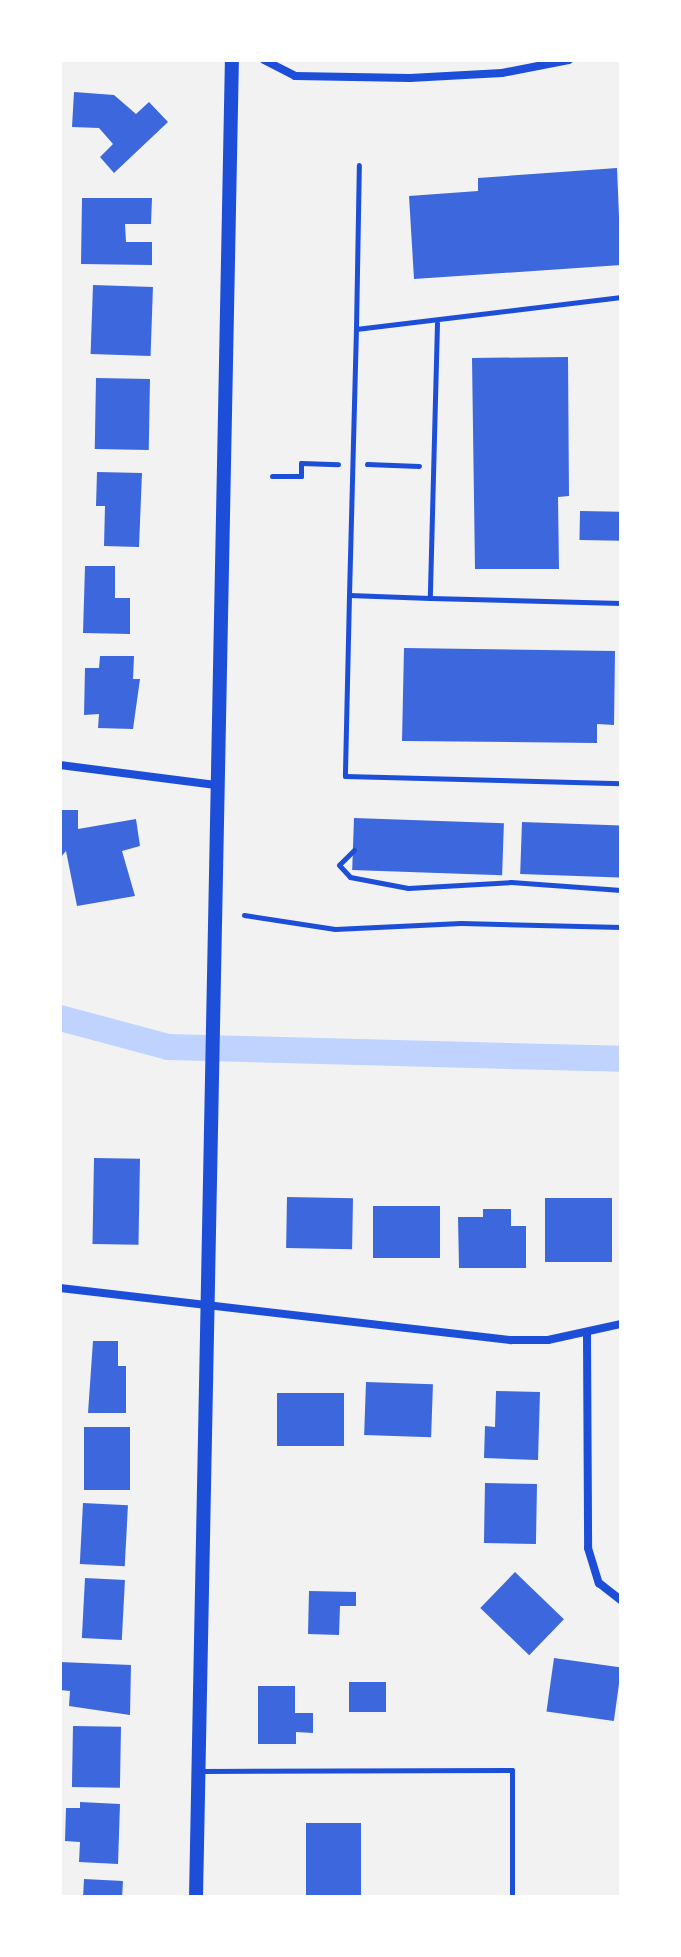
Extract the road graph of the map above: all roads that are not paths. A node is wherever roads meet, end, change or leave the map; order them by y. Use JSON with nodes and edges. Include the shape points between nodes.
{"nodes":[{"id":1,"x":232,"y":60,"type":"edge"},
{"id":2,"x":264,"y":60,"type":"edge"},
{"id":3,"x":569,"y":60,"type":"edge"},
{"id":4,"x":359,"y":165,"type":"dead end"},
{"id":5,"x":621,"y":297,"type":"edge"},
{"id":6,"x":437,"y":323,"type":"junction"},
{"id":7,"x":356,"y":329,"type":"junction"},
{"id":8,"x":349,"y":595,"type":"junction"},
{"id":9,"x":430,"y":598,"type":"junction"},
{"id":10,"x":621,"y":603,"type":"edge"},
{"id":11,"x":60,"y":765,"type":"edge"},
{"id":12,"x":621,"y":783,"type":"edge"},
{"id":13,"x":216,"y":785,"type":"junction"},
{"id":14,"x":60,"y":1288,"type":"edge"},
{"id":15,"x":206,"y":1303,"type":"junction"},
{"id":16,"x":621,"y":1324,"type":"edge"},
{"id":17,"x":587,"y":1335,"type":"junction"},
{"id":18,"x":617,"y":1598,"type":"edge"},
{"id":19,"x":197,"y":1771,"type":"junction"},
{"id":20,"x":196,"y":1897,"type":"edge"},
{"id":21,"x":512,"y":1897,"type":"edge"}],
"edges":[{"from":1,"to":13,"type":"street"},
{"from":2,"to":3,"type":"street","via":[[295,76],[410,78],[502,73]]},
{"from":4,"to":7,"type":"lane"},
{"from":5,"to":6,"type":"lane"},
{"from":6,"to":7,"type":"lane"},
{"from":6,"to":9,"type":"lane"},
{"from":7,"to":8,"type":"lane"},
{"from":8,"to":9,"type":"lane"},
{"from":8,"to":12,"type":"lane","via":[[345,776]]},
{"from":9,"to":10,"type":"lane"},
{"from":11,"to":13,"type":"street"},
{"from":13,"to":15,"type":"street"},
{"from":14,"to":15,"type":"street"},
{"from":15,"to":17,"type":"street","via":[[511,1340]]},
{"from":15,"to":19,"type":"street"},
{"from":16,"to":17,"type":"street"},
{"from":17,"to":18,"type":"street","via":[[588,1548],[599,1583]]},
{"from":19,"to":20,"type":"street"},
{"from":19,"to":21,"type":"lane","via":[[512,1770]]}]}
